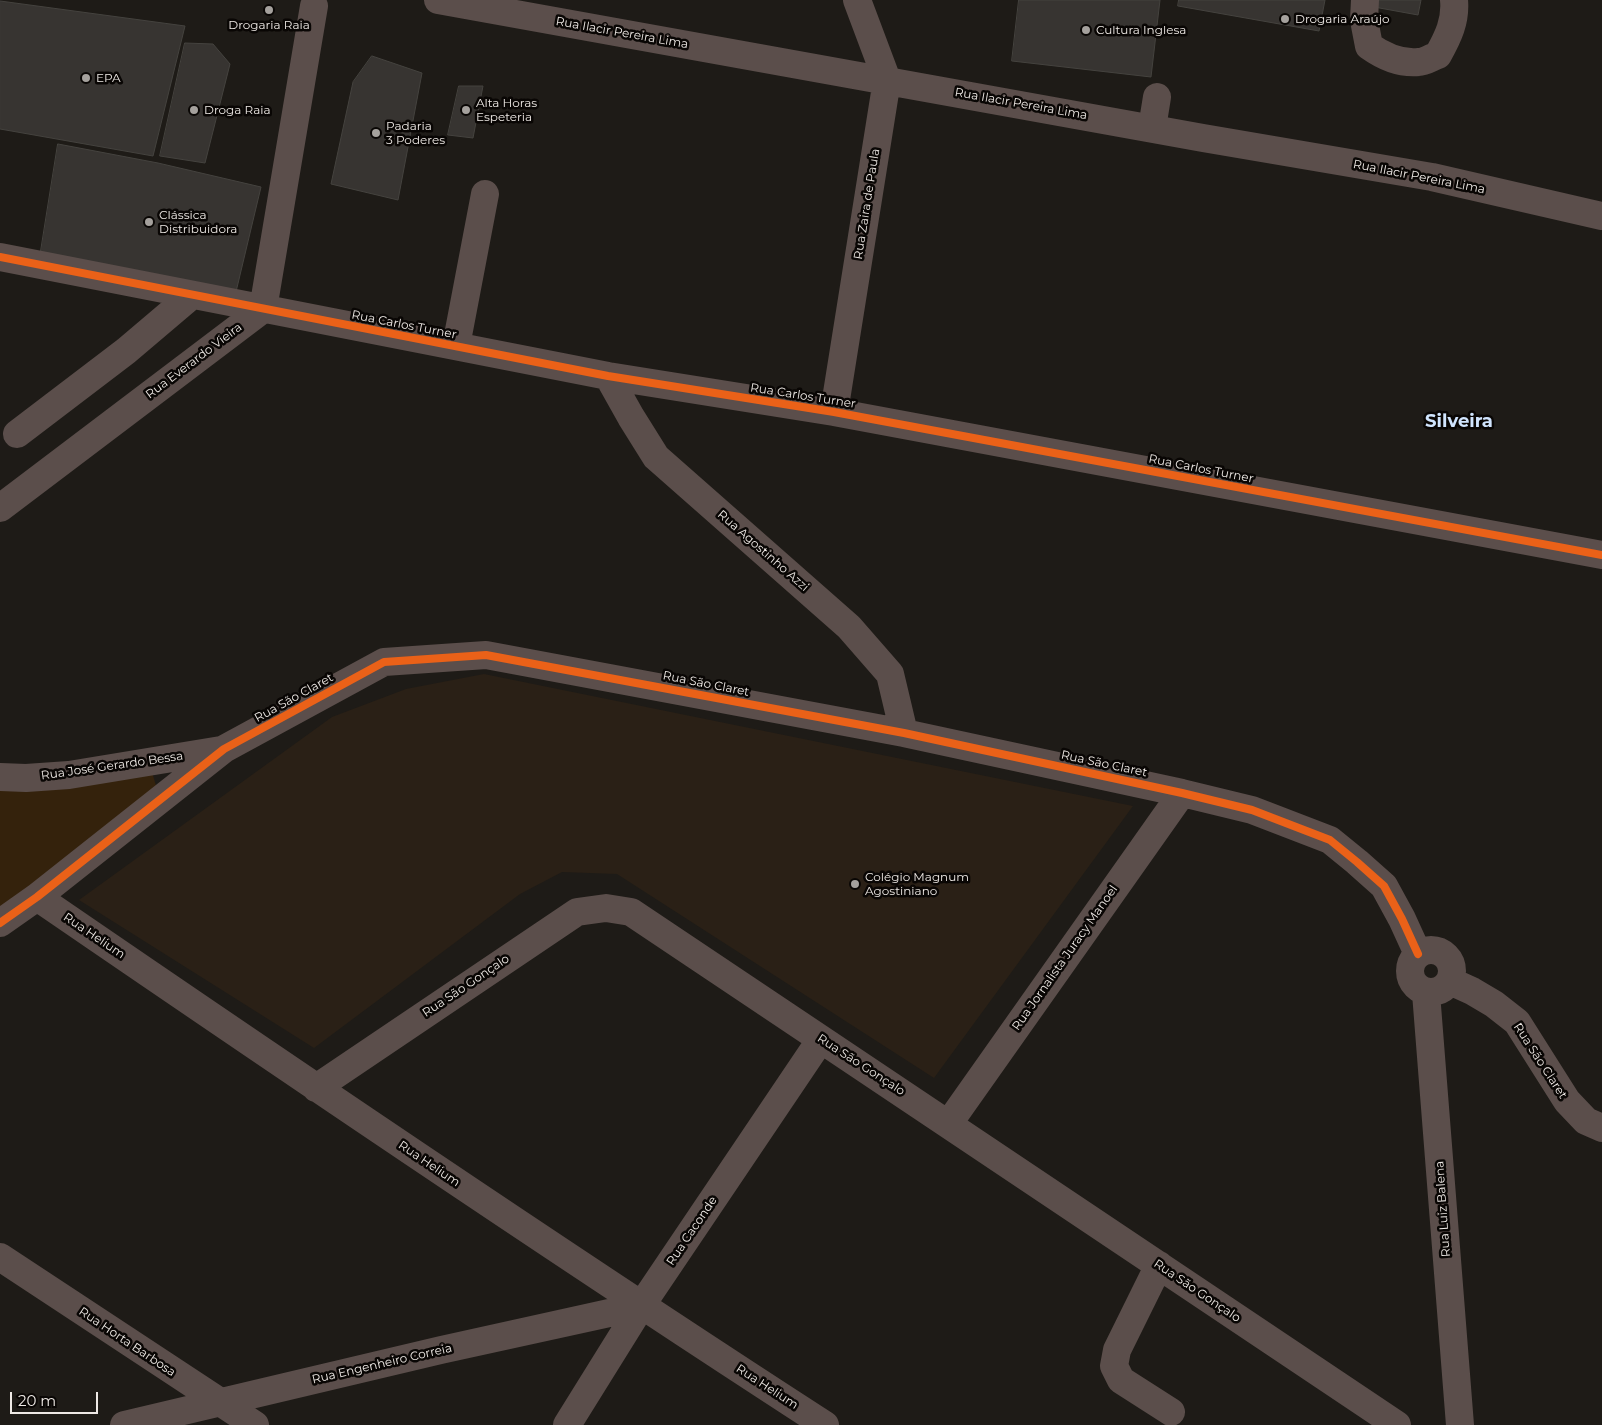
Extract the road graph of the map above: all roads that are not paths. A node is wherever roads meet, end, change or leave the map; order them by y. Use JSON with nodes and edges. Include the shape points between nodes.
{"nodes":[{"id":1,"x":438,"y":0,"type":"edge"},
{"id":2,"x":857,"y":0,"type":"edge"},
{"id":3,"x":1366,"y":0,"type":"edge"},
{"id":4,"x":1454,"y":0,"type":"edge"},
{"id":5,"x":314,"y":2,"type":"edge"},
{"id":6,"x":887,"y":80,"type":"junction"},
{"id":7,"x":1157,"y":97,"type":"dead end"},
{"id":8,"x":1152,"y":128,"type":"junction"},
{"id":9,"x":485,"y":194,"type":"dead end"},
{"id":10,"x":1602,"y":216,"type":"edge"},
{"id":11,"x":0,"y":257,"type":"edge"},
{"id":12,"x":192,"y":295,"type":"junction"},
{"id":13,"x":263,"y":309,"type":"junction"},
{"id":14,"x":456,"y":346,"type":"junction"},
{"id":15,"x":608,"y":376,"type":"junction"},
{"id":16,"x":834,"y":412,"type":"junction"},
{"id":17,"x":17,"y":434,"type":"dead end"},
{"id":18,"x":0,"y":508,"type":"edge"},
{"id":19,"x":1602,"y":555,"type":"edge"},
{"id":20,"x":904,"y":733,"type":"junction"},
{"id":21,"x":224,"y":749,"type":"junction"},
{"id":22,"x":0,"y":777,"type":"edge"},
{"id":23,"x":1182,"y":793,"type":"junction"},
{"id":24,"x":37,"y":897,"type":"junction"},
{"id":25,"x":0,"y":923,"type":"edge"},
{"id":26,"x":1418,"y":954,"type":"junction"},
{"id":27,"x":1438,"y":987,"type":"junction"},
{"id":28,"x":820,"y":1039,"type":"junction"},
{"id":29,"x":316,"y":1088,"type":"junction"},
{"id":30,"x":949,"y":1123,"type":"junction"},
{"id":31,"x":1602,"y":1128,"type":"edge"},
{"id":32,"x":0,"y":1257,"type":"edge"},
{"id":33,"x":1159,"y":1265,"type":"junction"},
{"id":34,"x":641,"y":1306,"type":"junction"},
{"id":35,"x":218,"y":1402,"type":"junction"},
{"id":36,"x":1171,"y":1412,"type":"dead end"},
{"id":37,"x":124,"y":1425,"type":"edge"},
{"id":38,"x":255,"y":1425,"type":"edge"},
{"id":39,"x":567,"y":1425,"type":"edge"},
{"id":40,"x":825,"y":1425,"type":"edge"},
{"id":41,"x":1397,"y":1425,"type":"edge"},
{"id":42,"x":1460,"y":1425,"type":"edge"}],
"edges":[{"from":1,"to":6,"type":"street","name":"Rua Ilacir Pereira Lima"},
{"from":2,"to":6,"type":"street","name":"Rua Zaira de Paula"},
{"from":3,"to":4,"type":"street","via":[[1364,20],[1369,46],[1391,59],[1420,62],[1438,55],[1450,33]]},
{"from":5,"to":13,"type":"street"},
{"from":6,"to":8,"type":"street","name":"Rua Ilacir Pereira Lima"},
{"from":6,"to":16,"type":"street","name":"Rua Zaira de Paula"},
{"from":7,"to":8,"type":"street"},
{"from":8,"to":10,"type":"street","name":"Rua Ilacir Pereira Lima","via":[[1432,177]]},
{"from":9,"to":14,"type":"street"},
{"from":11,"to":12,"type":"street","name":"Rua Carlos Turner"},
{"from":12,"to":13,"type":"street","name":"Rua Carlos Turner"},
{"from":12,"to":17,"type":"street","via":[[126,351]]},
{"from":13,"to":14,"type":"street","name":"Rua Carlos Turner"},
{"from":13,"to":18,"type":"street","name":"Rua Everardo Vieira"},
{"from":14,"to":15,"type":"street","name":"Rua Carlos Turner"},
{"from":15,"to":16,"type":"street","name":"Rua Carlos Turner"},
{"from":15,"to":20,"type":"street","name":"Rua Agostinho Azzi","via":[[656,458],[849,627],[890,674]]},
{"from":16,"to":19,"type":"street","name":"Rua Carlos Turner"},
{"from":20,"to":21,"type":"street","name":"Rua São Claret","via":[[486,655],[384,662]]},
{"from":20,"to":23,"type":"street","name":"Rua São Claret"},
{"from":21,"to":22,"type":"street","name":"Rua José Gerardo Bessa","via":[[68,774]]},
{"from":21,"to":24,"type":"street","name":"Rua São Claret"},
{"from":23,"to":26,"type":"street","name":"Rua São Claret","via":[[1252,810],[1330,840],[1384,886]]},
{"from":23,"to":30,"type":"street","name":"Rua Jornalista Juracy Manoel"},
{"from":24,"to":25,"type":"street","name":"Rua São Claret"},
{"from":24,"to":29,"type":"street","name":"Rua Helium"},
{"from":26,"to":27,"type":"street","via":[[1410,966],[1411,979],[1420,990]]},
{"from":26,"to":27,"type":"street","via":[[1437,950],[1447,957],[1452,968]]},
{"from":27,"to":31,"type":"street","name":"Rua São Claret","via":[[1472,991],[1517,1022],[1567,1101],[1586,1120]]},
{"from":27,"to":42,"type":"street","name":"Rua Luiz Balena"},
{"from":28,"to":29,"type":"street","name":"Rua São Gonçalo","via":[[631,912],[606,908],[577,912]]},
{"from":28,"to":30,"type":"street","name":"Rua São Gonçalo"},
{"from":28,"to":34,"type":"street","name":"Rua Caconde"},
{"from":29,"to":34,"type":"street","name":"Rua Helium"},
{"from":30,"to":33,"type":"street","name":"Rua São Gonçalo"},
{"from":32,"to":35,"type":"street","name":"Rua Horta Barbosa"},
{"from":33,"to":36,"type":"street","via":[[1118,1350],[1114,1366],[1121,1380]]},
{"from":33,"to":41,"type":"street","name":"Rua São Gonçalo"},
{"from":34,"to":35,"type":"street","name":"Rua Engenheiro Correia"},
{"from":34,"to":39,"type":"street","name":"Rua Caconde"},
{"from":34,"to":40,"type":"street","name":"Rua Helium"},
{"from":35,"to":37,"type":"street","name":"Rua Engenheiro Correia"},
{"from":35,"to":38,"type":"street","name":"Rua Horta Barbosa"}]}
